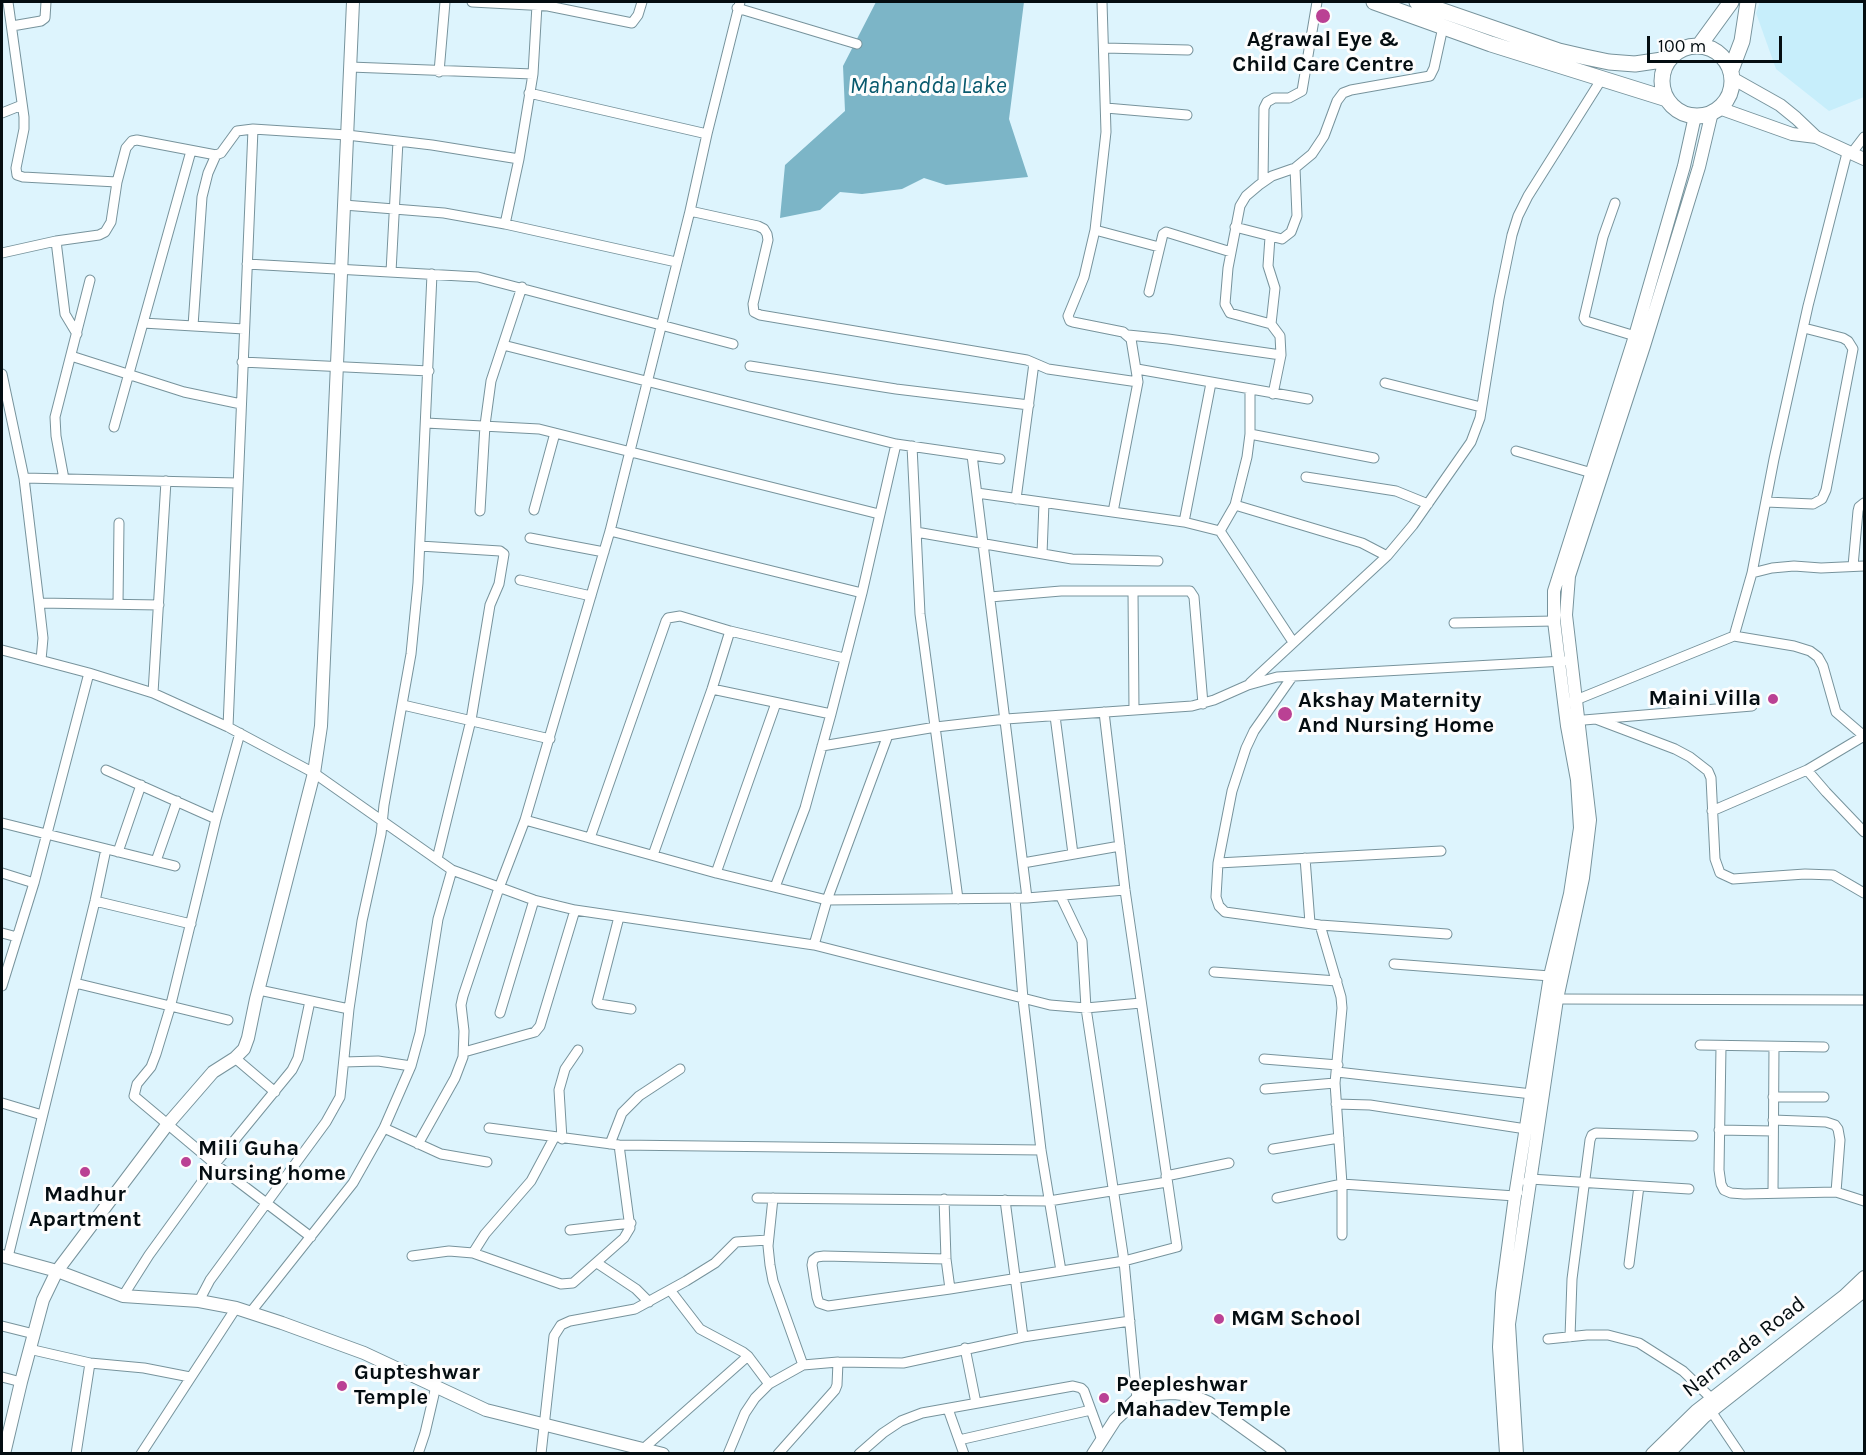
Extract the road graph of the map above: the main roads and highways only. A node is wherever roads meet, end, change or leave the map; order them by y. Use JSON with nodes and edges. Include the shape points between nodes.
{"nodes":[{"id":1,"x":1374,"y":2,"type":"edge"},
{"id":2,"x":1422,"y":2,"type":"edge"},
{"id":3,"x":1731,"y":2,"type":"edge"},
{"id":4,"x":1749,"y":2,"type":"edge"},
{"id":5,"x":1699,"y":46,"type":"junction"},
{"id":6,"x":1669,"y":59,"type":"junction"},
{"id":7,"x":1731,"y":74,"type":"junction"},
{"id":8,"x":1667,"y":99,"type":"junction"}],
"edges":[{"from":1,"to":8,"type":"highway"},
{"from":2,"to":6,"type":"highway","via":[[1559,51],[1593,59],[1635,64]]},
{"from":3,"to":5,"type":"highway"},
{"from":4,"to":7,"type":"highway"},
{"from":5,"to":6,"type":"highway","via":[[1683,49]]},
{"from":5,"to":7,"type":"highway","via":[[1722,56]]},
{"from":6,"to":8,"type":"highway","via":[[1662,74]]},
{"from":7,"to":8,"type":"highway","via":[[1729,95],[1715,110],[1695,116],[1679,111]]}]}
